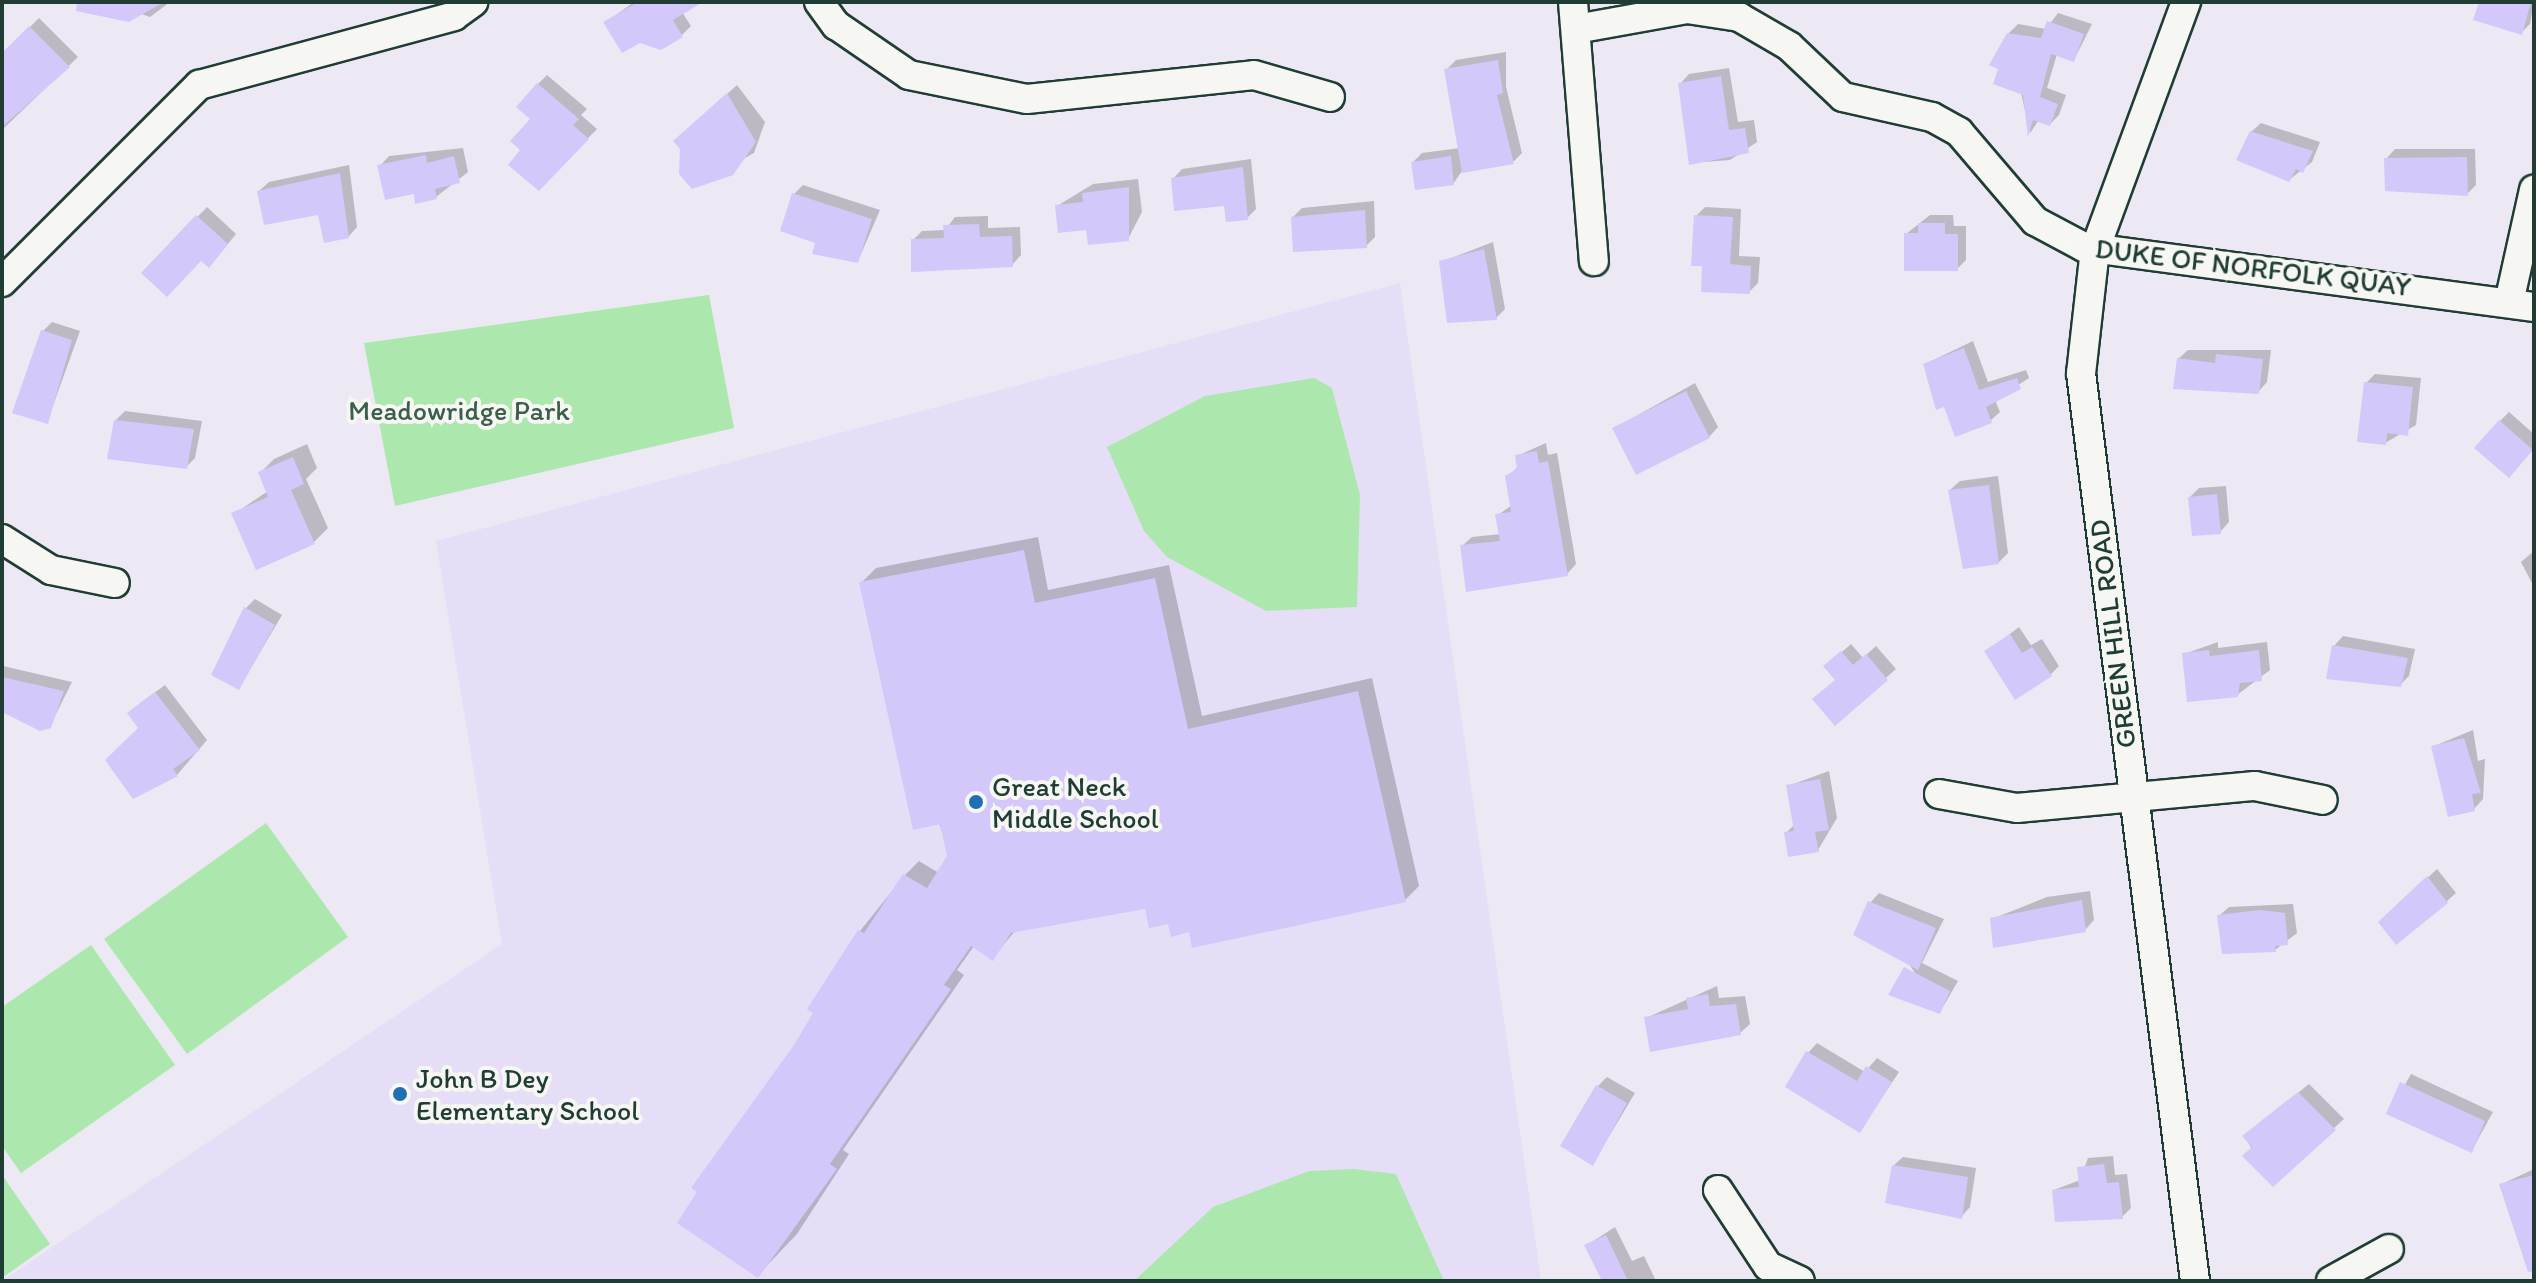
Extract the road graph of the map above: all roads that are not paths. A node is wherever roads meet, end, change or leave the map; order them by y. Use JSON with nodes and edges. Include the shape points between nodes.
{"nodes":[{"id":1,"x":473,"y":2,"type":"edge"},
{"id":2,"x":819,"y":2,"type":"edge"},
{"id":3,"x":2186,"y":2,"type":"edge"},
{"id":4,"x":1575,"y":16,"type":"edge"},
{"id":5,"x":1330,"y":97,"type":"dead end"},
{"id":6,"x":2534,"y":190,"type":"edge"},
{"id":7,"x":2095,"y":249,"type":"junction"},
{"id":8,"x":1594,"y":261,"type":"dead end"},
{"id":9,"x":2,"y":282,"type":"edge"},
{"id":10,"x":2522,"y":303,"type":"edge"},
{"id":11,"x":2,"y":539,"type":"edge"},
{"id":12,"x":115,"y":583,"type":"dead end"},
{"id":13,"x":1939,"y":794,"type":"dead end"},
{"id":14,"x":2132,"y":799,"type":"junction"},
{"id":15,"x":2323,"y":800,"type":"dead end"},
{"id":16,"x":1718,"y":1190,"type":"dead end"},
{"id":17,"x":2389,"y":1249,"type":"dead end"},
{"id":18,"x":1800,"y":1281,"type":"edge"},
{"id":19,"x":2195,"y":1281,"type":"edge"},
{"id":20,"x":2331,"y":1281,"type":"edge"}],
"edges":[{"from":1,"to":9,"type":"street","via":[[454,16],[199,85]]},
{"from":2,"to":5,"type":"street","via":[[836,25],[909,75],[1027,99],[1254,75]]},
{"from":3,"to":7,"type":"street","name":"GREEN HILL ROAD"},
{"from":4,"to":7,"type":"street","name":"DUKE OF NORFOLK QUAY","via":[[1687,9],[1739,17],[1789,46],[1843,97],[1932,117],[1959,132],[2035,221]]},
{"from":4,"to":8,"type":"street"},
{"from":6,"to":10,"type":"street"},
{"from":7,"to":10,"type":"street","name":"DUKE OF NORFOLK QUAY"},
{"from":7,"to":14,"type":"street","name":"GREEN HILL ROAD","via":[[2081,373]]},
{"from":11,"to":12,"type":"street","via":[[51,570]]},
{"from":13,"to":14,"type":"street","via":[[2017,808]]},
{"from":14,"to":15,"type":"street","via":[[2255,786]]},
{"from":14,"to":19,"type":"street","name":"GREEN HILL ROAD"},
{"from":16,"to":18,"type":"street","via":[[1768,1266]]},
{"from":17,"to":20,"type":"street"}]}
